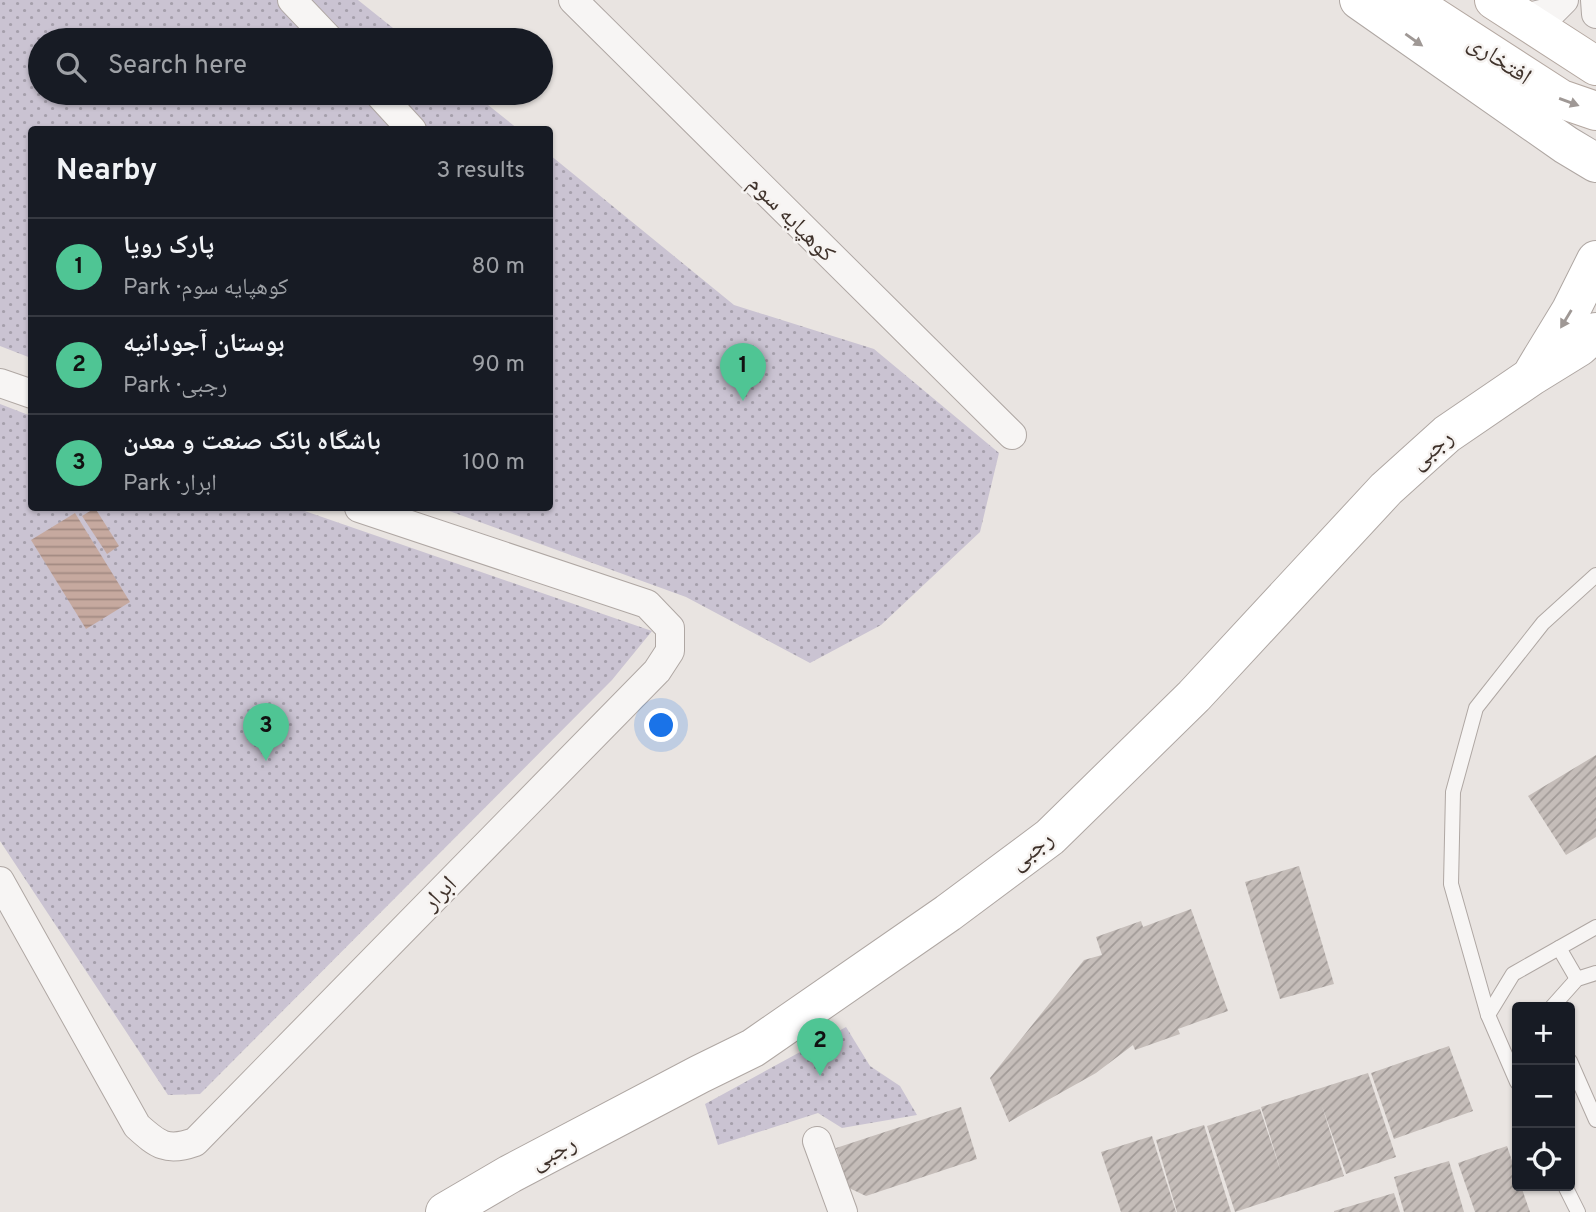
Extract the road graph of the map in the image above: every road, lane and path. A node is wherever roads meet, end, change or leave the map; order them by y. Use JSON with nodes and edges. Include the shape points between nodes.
{"nodes":[{"id":1,"x":292,"y":0,"type":"edge"},
{"id":2,"x":573,"y":0,"type":"edge"},
{"id":3,"x":1359,"y":0,"type":"edge"},
{"id":4,"x":1408,"y":0,"type":"edge"},
{"id":5,"x":1564,"y":0,"type":"edge"},
{"id":6,"x":1595,"y":0,"type":"edge"},
{"id":7,"x":1507,"y":9,"type":"edge"},
{"id":8,"x":1596,"y":14,"type":"edge"},
{"id":9,"x":319,"y":28,"type":"edge"},
{"id":10,"x":1596,"y":66,"type":"edge"},
{"id":11,"x":389,"y":105,"type":"edge"},
{"id":12,"x":1596,"y":111,"type":"edge"},
{"id":13,"x":408,"y":126,"type":"edge"},
{"id":14,"x":1581,"y":154,"type":"edge"},
{"id":15,"x":1596,"y":180,"type":"edge"},
{"id":16,"x":1596,"y":260,"type":"edge"},
{"id":17,"x":1596,"y":332,"type":"edge"},
{"id":18,"x":1532,"y":376,"type":"junction"},
{"id":19,"x":0,"y":383,"type":"edge"},
{"id":20,"x":28,"y":393,"type":"edge"},
{"id":21,"x":1012,"y":435,"type":"dead end"},
{"id":22,"x":368,"y":511,"type":"edge"},
{"id":23,"x":1596,"y":575,"type":"edge"},
{"id":24,"x":0,"y":881,"type":"edge"},
{"id":25,"x":1596,"y":927,"type":"edge"},
{"id":26,"x":1559,"y":948,"type":"junction"},
{"id":27,"x":1596,"y":973,"type":"edge"},
{"id":28,"x":1577,"y":979,"type":"junction"},
{"id":29,"x":1556,"y":1002,"type":"edge"},
{"id":30,"x":1488,"y":1015,"type":"junction"},
{"id":31,"x":1572,"y":1065,"type":"edge"},
{"id":32,"x":1512,"y":1070,"type":"edge"},
{"id":33,"x":1596,"y":1120,"type":"edge"},
{"id":34,"x":817,"y":1141,"type":"dead end"},
{"id":35,"x":1568,"y":1191,"type":"edge"},
{"id":36,"x":444,"y":1212,"type":"edge"},
{"id":37,"x":843,"y":1212,"type":"edge"},
{"id":38,"x":1578,"y":1212,"type":"edge"}],
"edges":[{"from":1,"to":9,"type":"street"},
{"from":2,"to":21,"type":"street","name":"کوهپایه سوم"},
{"from":3,"to":14,"type":"main road","one_way":true},
{"from":4,"to":12,"type":"main road","name":"افتخاری","one_way":true,"via":[[1561,99]]},
{"from":5,"to":7,"type":"street","via":[[1553,10]]},
{"from":6,"to":8,"type":"street"},
{"from":7,"to":10,"type":"main road","name":"افتخاری"},
{"from":11,"to":13,"type":"street"},
{"from":14,"to":15,"type":"main road"},
{"from":16,"to":18,"type":"main road","name":"رجبی","one_way":true},
{"from":17,"to":18,"type":"main road","name":"رجبی"},
{"from":18,"to":36,"type":"main road","name":"رجبی","via":[[1447,434],[1386,489],[1194,696],[1050,837],[753,1048]]},
{"from":19,"to":20,"type":"street"},
{"from":22,"to":24,"type":"street","name":"ابرار","via":[[647,604],[670,628],[670,651],[657,671],[195,1142],[177,1148],[154,1141],[137,1126]]},
{"from":23,"to":30,"type":"lane","via":[[1543,623],[1476,708],[1453,792],[1451,884]]},
{"from":25,"to":26,"type":"lane"},
{"from":26,"to":28,"type":"lane"},
{"from":26,"to":30,"type":"lane","via":[[1513,974]]},
{"from":27,"to":28,"type":"lane"},
{"from":28,"to":29,"type":"lane"},
{"from":30,"to":32,"type":"lane"},
{"from":31,"to":33,"type":"lane"},
{"from":34,"to":37,"type":"street"},
{"from":35,"to":38,"type":"lane"}]}
